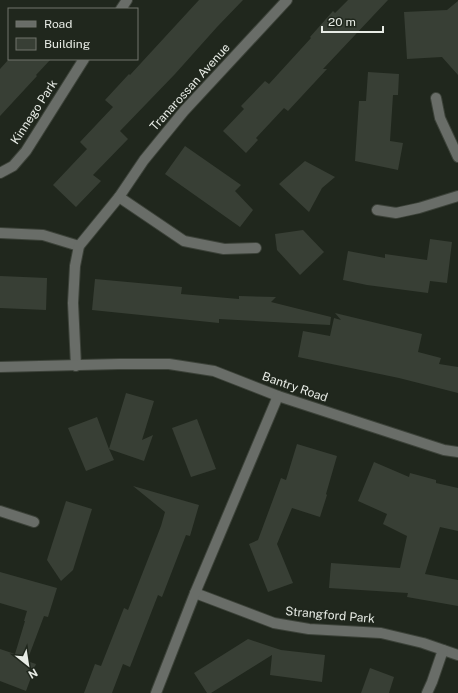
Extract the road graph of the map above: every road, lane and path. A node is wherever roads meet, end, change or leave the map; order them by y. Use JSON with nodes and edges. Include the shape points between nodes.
{"nodes":[{"id":1,"x":287,"y":0,"type":"edge"},
{"id":2,"x":83,"y":60,"type":"edge"},
{"id":3,"x":436,"y":98,"type":"dead end"},
{"id":4,"x":458,"y":157,"type":"edge"},
{"id":5,"x":0,"y":173,"type":"edge"},
{"id":6,"x":458,"y":196,"type":"edge"},
{"id":7,"x":119,"y":197,"type":"junction"},
{"id":8,"x":377,"y":210,"type":"dead end"},
{"id":9,"x":0,"y":233,"type":"edge"},
{"id":10,"x":79,"y":246,"type":"junction"},
{"id":11,"x":256,"y":248,"type":"dead end"},
{"id":12,"x":76,"y":366,"type":"junction"},
{"id":13,"x":0,"y":367,"type":"edge"},
{"id":14,"x":278,"y":396,"type":"junction"},
{"id":15,"x":458,"y":452,"type":"edge"},
{"id":16,"x":0,"y":511,"type":"edge"},
{"id":17,"x":34,"y":522,"type":"dead end"},
{"id":18,"x":195,"y":594,"type":"junction"},
{"id":19,"x":443,"y":650,"type":"junction"},
{"id":20,"x":458,"y":655,"type":"edge"},
{"id":21,"x":156,"y":693,"type":"edge"},
{"id":22,"x":427,"y":693,"type":"edge"}],
"edges":[{"from":1,"to":7,"type":"street","name":"Tranarossan Avenue","via":[[184,111],[144,160]]},
{"from":2,"to":5,"type":"street","name":"Kinnego Park","via":[[26,151],[13,166]]},
{"from":3,"to":4,"type":"street","via":[[440,118]]},
{"from":6,"to":8,"type":"street","via":[[396,212]]},
{"from":7,"to":10,"type":"street","name":"Tranarossan Avenue"},
{"from":7,"to":11,"type":"street","via":[[184,241],[224,249]]},
{"from":9,"to":10,"type":"street","via":[[43,235]]},
{"from":10,"to":12,"type":"street","name":"Tranarossan Avenue","via":[[73,303]]},
{"from":12,"to":13,"type":"street","name":"Bantry Road"},
{"from":12,"to":14,"type":"street","name":"Bantry Road","via":[[169,364],[214,372]]},
{"from":14,"to":15,"type":"street","name":"Bantry Road","via":[[444,450]]},
{"from":14,"to":18,"type":"street"},
{"from":16,"to":17,"type":"street"},
{"from":18,"to":19,"type":"street","name":"Strangford Park","via":[[274,623],[309,629],[381,633]]},
{"from":18,"to":21,"type":"street"},
{"from":19,"to":20,"type":"street","name":"Strangford Park"},
{"from":19,"to":22,"type":"street"}]}
